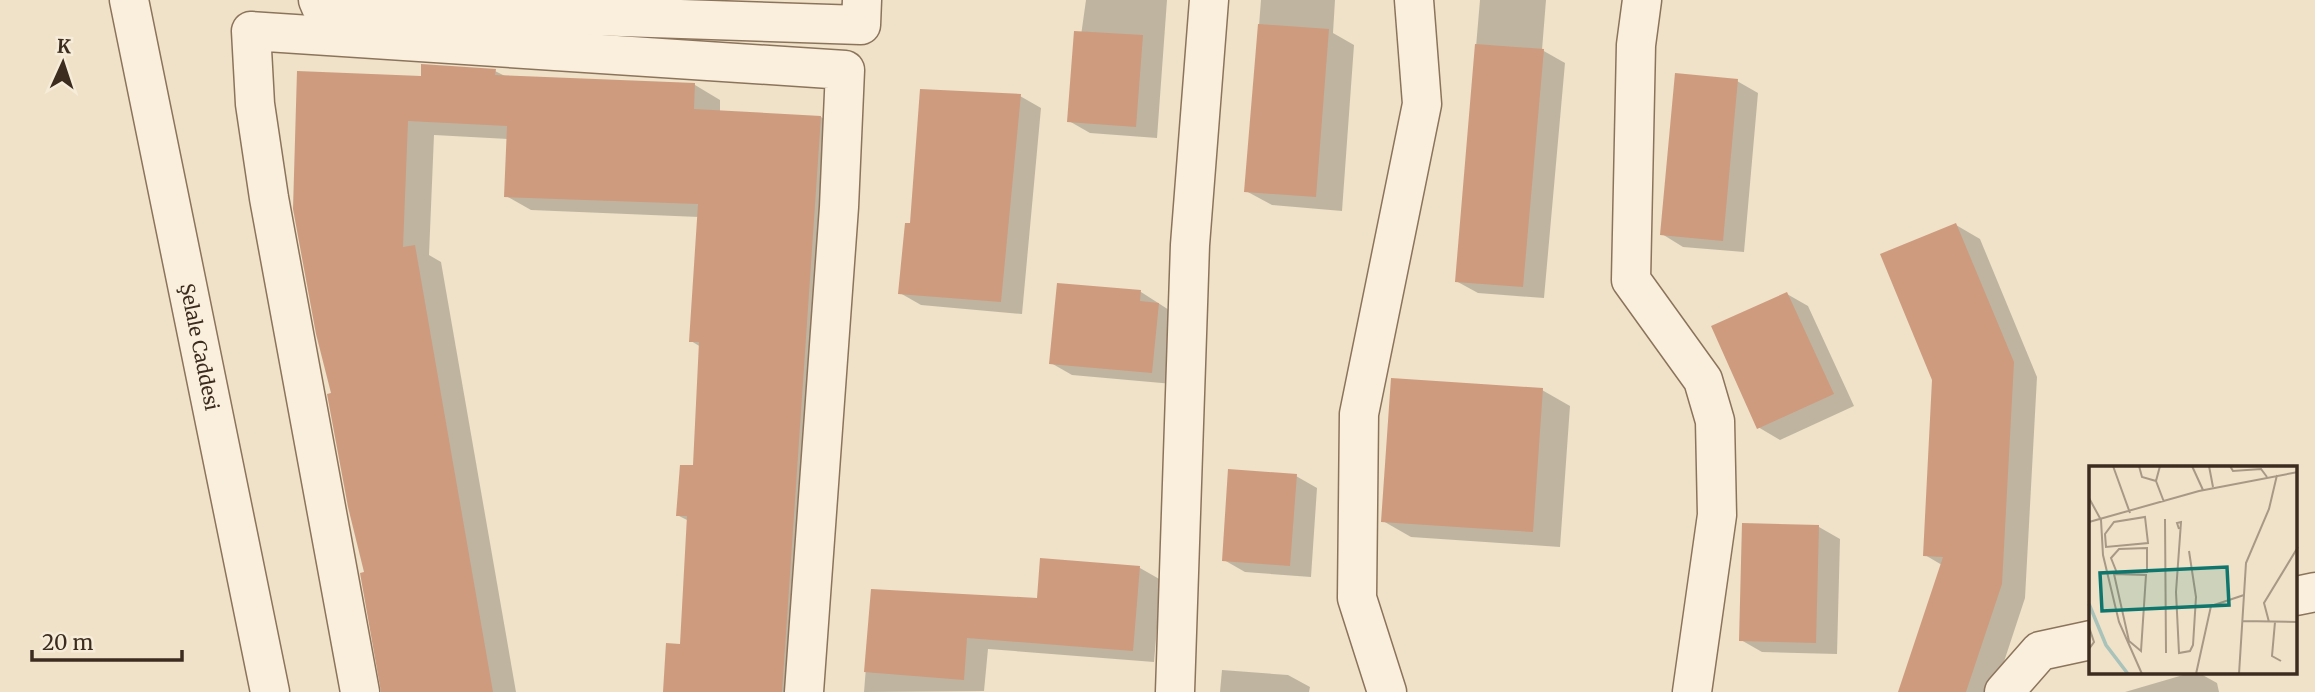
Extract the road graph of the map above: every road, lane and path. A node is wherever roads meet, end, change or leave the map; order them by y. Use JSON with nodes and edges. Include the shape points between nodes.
{"nodes":[{"id":1,"x":129,"y":0,"type":"edge"},
{"id":2,"x":318,"y":0,"type":"edge"},
{"id":3,"x":862,"y":0,"type":"edge"},
{"id":4,"x":1209,"y":0,"type":"edge"},
{"id":5,"x":1414,"y":0,"type":"edge"},
{"id":6,"x":1642,"y":0,"type":"edge"},
{"id":7,"x":2089,"y":640,"type":"edge"},
{"id":8,"x":270,"y":692,"type":"edge"},
{"id":9,"x":360,"y":692,"type":"edge"},
{"id":10,"x":804,"y":692,"type":"edge"},
{"id":11,"x":1175,"y":692,"type":"edge"},
{"id":12,"x":1387,"y":692,"type":"edge"},
{"id":13,"x":1692,"y":692,"type":"edge"},
{"id":14,"x":2004,"y":692,"type":"edge"}],
"edges":[{"from":1,"to":8,"type":"street","name":"Şelale Caddesi"},
{"from":2,"to":3,"type":"street","via":[[321,7],[860,25]]},
{"from":4,"to":11,"type":"street","via":[[1190,245]]},
{"from":5,"to":12,"type":"street","via":[[1422,104],[1359,415],[1357,598]]},
{"from":6,"to":13,"type":"street","via":[[1636,45],[1630,280],[1703,380],[1715,421],[1717,515]]},
{"from":7,"to":14,"type":"street","via":[[2040,651]]},
{"from":9,"to":10,"type":"street","via":[[269,198],[255,104],[251,31],[845,70]]}]}
